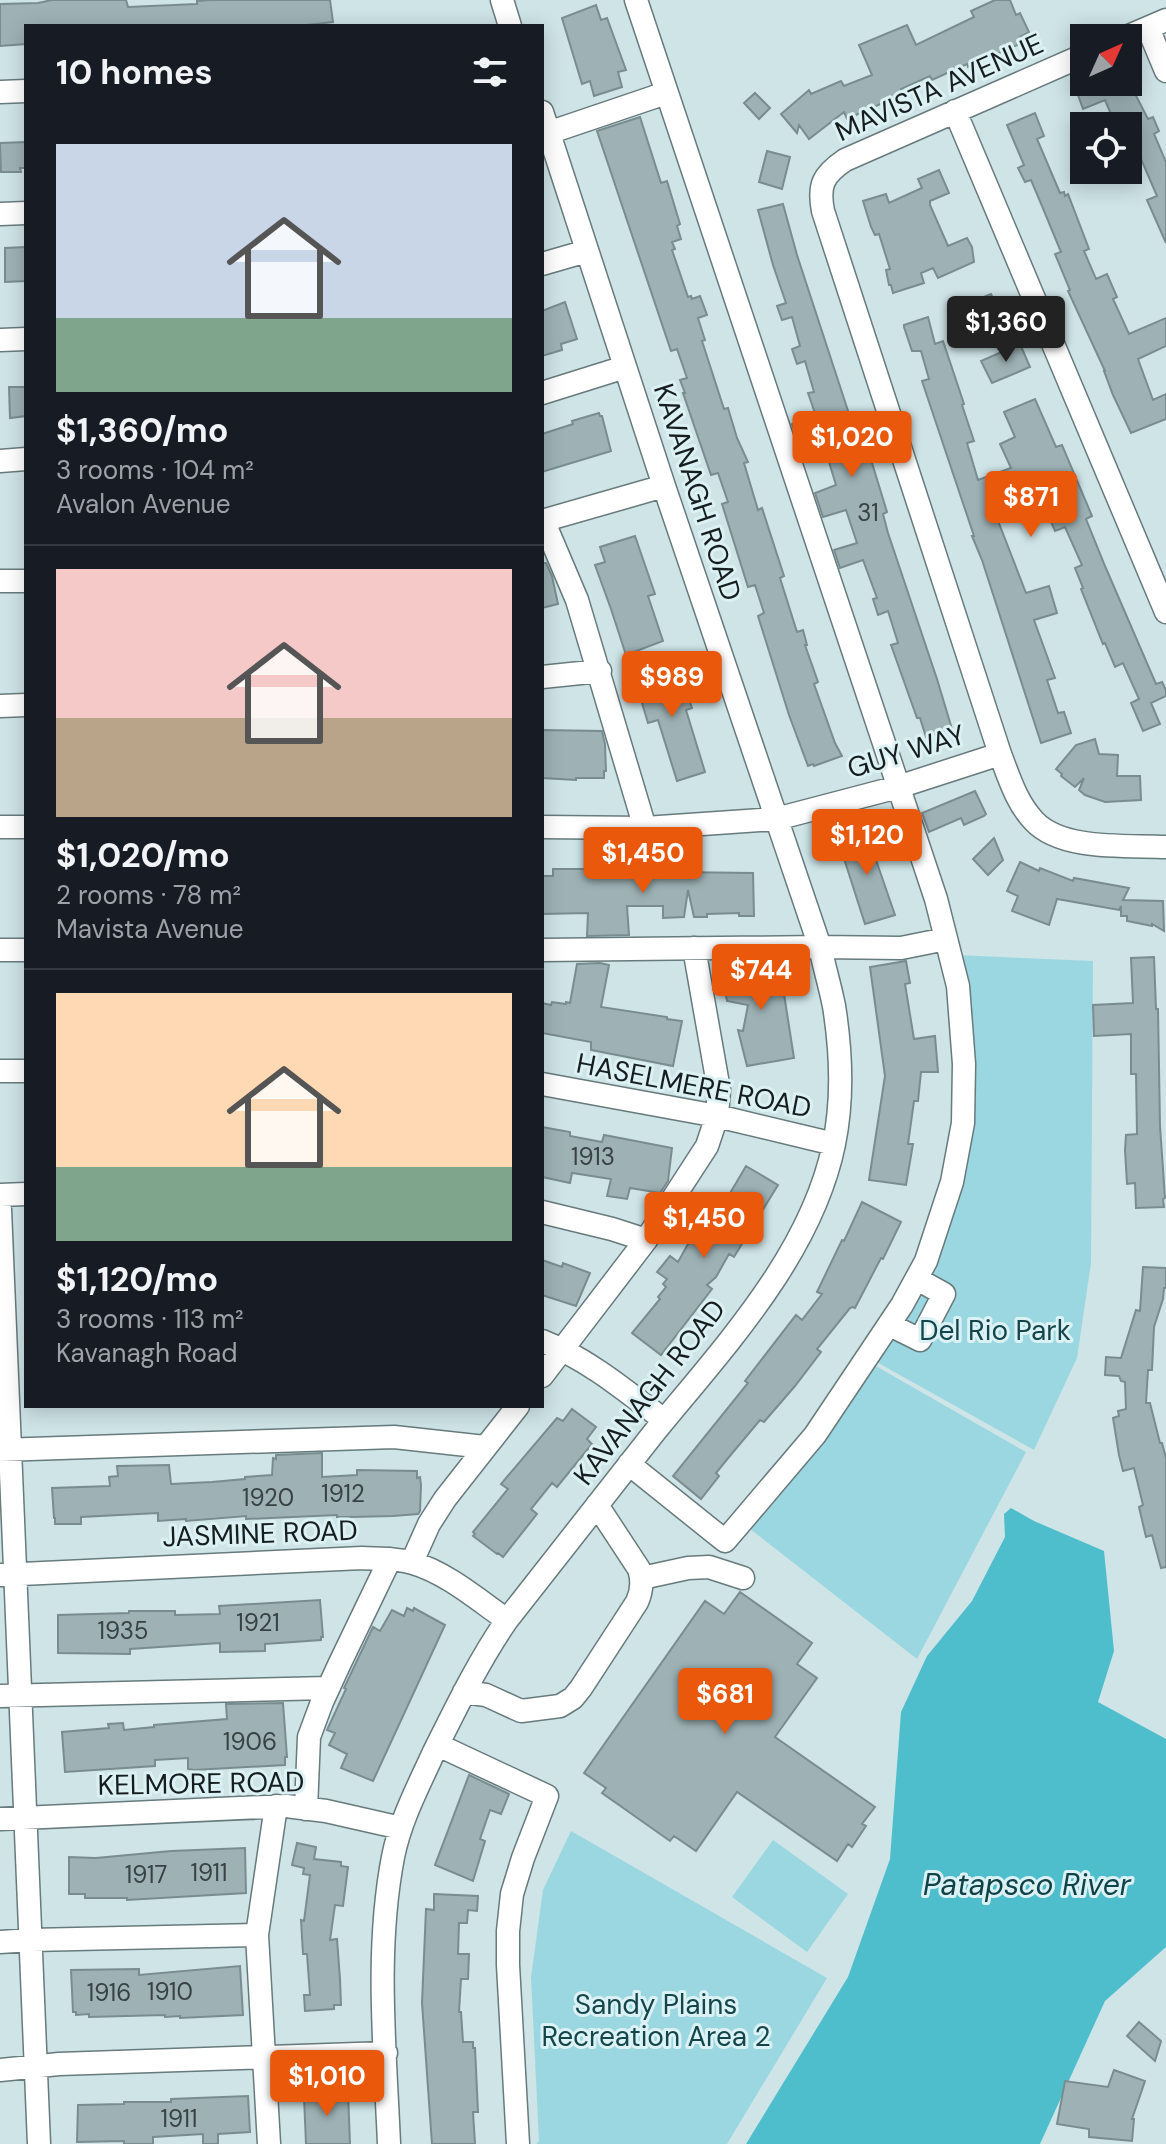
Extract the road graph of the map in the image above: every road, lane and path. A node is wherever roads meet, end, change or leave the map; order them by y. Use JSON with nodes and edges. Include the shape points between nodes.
{"nodes":[{"id":1,"x":502,"y":0,"type":"edge"},
{"id":2,"x":636,"y":0,"type":"edge"},
{"id":3,"x":507,"y":24,"type":"edge"},
{"id":4,"x":1157,"y":24,"type":"edge"},
{"id":5,"x":1070,"y":61,"type":"edge"},
{"id":6,"x":1166,"y":71,"type":"edge"},
{"id":7,"x":24,"y":91,"type":"edge"},
{"id":8,"x":0,"y":92,"type":"edge"},
{"id":9,"x":666,"y":93,"type":"junction"},
{"id":10,"x":955,"y":111,"type":"junction"},
{"id":11,"x":545,"y":126,"type":"edge"},
{"id":12,"x":24,"y":213,"type":"edge"},
{"id":13,"x":0,"y":214,"type":"edge"},
{"id":14,"x":587,"y":251,"type":"junction"},
{"id":15,"x":544,"y":263,"type":"edge"},
{"id":16,"x":24,"y":339,"type":"edge"},
{"id":17,"x":0,"y":340,"type":"edge"},
{"id":18,"x":625,"y":367,"type":"junction"},
{"id":19,"x":544,"y":392,"type":"edge"},
{"id":20,"x":24,"y":459,"type":"edge"},
{"id":21,"x":0,"y":461,"type":"edge"},
{"id":22,"x":664,"y":486,"type":"junction"},
{"id":23,"x":544,"y":519,"type":"edge"},
{"id":24,"x":544,"y":525,"type":"edge"},
{"id":25,"x":0,"y":581,"type":"edge"},
{"id":26,"x":24,"y":581,"type":"edge"},
{"id":27,"x":1166,"y":612,"type":"edge"},
{"id":28,"x":600,"y":671,"type":"junction"},
{"id":29,"x":544,"y":677,"type":"edge"},
{"id":30,"x":24,"y":705,"type":"edge"},
{"id":31,"x":0,"y":706,"type":"edge"},
{"id":32,"x":1000,"y":754,"type":"junction"},
{"id":33,"x":898,"y":787,"type":"junction"},
{"id":34,"x":776,"y":819,"type":"junction"},
{"id":35,"x":0,"y":827,"type":"edge"},
{"id":36,"x":24,"y":827,"type":"edge"},
{"id":37,"x":544,"y":827,"type":"edge"},
{"id":38,"x":645,"y":828,"type":"junction"},
{"id":39,"x":1166,"y":847,"type":"edge"},
{"id":40,"x":946,"y":939,"type":"junction"},
{"id":41,"x":820,"y":947,"type":"junction"},
{"id":42,"x":694,"y":948,"type":"junction"},
{"id":43,"x":0,"y":950,"type":"edge"},
{"id":44,"x":24,"y":950,"type":"edge"},
{"id":45,"x":544,"y":950,"type":"edge"},
{"id":46,"x":0,"y":1071,"type":"edge"},
{"id":47,"x":24,"y":1071,"type":"edge"},
{"id":48,"x":544,"y":1084,"type":"edge"},
{"id":49,"x":717,"y":1116,"type":"junction"},
{"id":50,"x":834,"y":1144,"type":"junction"},
{"id":51,"x":24,"y":1194,"type":"edge"},
{"id":52,"x":0,"y":1195,"type":"edge"},
{"id":53,"x":0,"y":1209,"type":"edge"},
{"id":54,"x":544,"y":1212,"type":"edge"},
{"id":55,"x":646,"y":1240,"type":"junction"},
{"id":56,"x":917,"y":1279,"type":"junction"},
{"id":57,"x":15,"y":1319,"type":"edge"},
{"id":58,"x":890,"y":1325,"type":"junction"},
{"id":59,"x":544,"y":1342,"type":"edge"},
{"id":60,"x":564,"y":1349,"type":"junction"},
{"id":61,"x":544,"y":1374,"type":"edge"},
{"id":62,"x":4,"y":1385,"type":"edge"},
{"id":63,"x":516,"y":1408,"type":"edge"},
{"id":64,"x":664,"y":1420,"type":"junction"},
{"id":65,"x":485,"y":1447,"type":"junction"},
{"id":66,"x":5,"y":1450,"type":"edge"},
{"id":67,"x":629,"y":1464,"type":"junction"},
{"id":68,"x":597,"y":1505,"type":"junction"},
{"id":69,"x":401,"y":1561,"type":"junction"},
{"id":70,"x":8,"y":1575,"type":"edge"},
{"id":71,"x":642,"y":1578,"type":"junction"},
{"id":72,"x":743,"y":1578,"type":"dead end"},
{"id":73,"x":507,"y":1620,"type":"junction"},
{"id":74,"x":328,"y":1688,"type":"junction"},
{"id":75,"x":464,"y":1692,"type":"junction"},
{"id":76,"x":10,"y":1695,"type":"edge"},
{"id":77,"x":438,"y":1745,"type":"junction"},
{"id":78,"x":276,"y":1806,"type":"junction"},
{"id":79,"x":306,"y":1809,"type":"junction"},
{"id":80,"x":27,"y":1818,"type":"junction"},
{"id":81,"x":0,"y":1819,"type":"edge"},
{"id":82,"x":401,"y":1828,"type":"junction"},
{"id":83,"x":257,"y":1935,"type":"junction"},
{"id":84,"x":31,"y":1940,"type":"junction"},
{"id":85,"x":0,"y":1942,"type":"edge"},
{"id":86,"x":386,"y":2053,"type":"junction"},
{"id":87,"x":265,"y":2058,"type":"junction"},
{"id":88,"x":36,"y":2065,"type":"junction"},
{"id":89,"x":0,"y":2070,"type":"edge"},
{"id":90,"x":39,"y":2144,"type":"edge"},
{"id":91,"x":269,"y":2144,"type":"edge"},
{"id":92,"x":389,"y":2144,"type":"edge"},
{"id":93,"x":518,"y":2144,"type":"edge"}],
"edges":[{"from":1,"to":3,"type":"street"},
{"from":2,"to":9,"type":"street"},
{"from":4,"to":6,"type":"street"},
{"from":5,"to":10,"type":"street","name":"MAVISTA AVENUE"},
{"from":7,"to":8,"type":"street"},
{"from":9,"to":11,"type":"street"},
{"from":9,"to":33,"type":"street"},
{"from":10,"to":27,"type":"street"},
{"from":10,"to":32,"type":"street","name":"MAVISTA AVENUE","via":[[845,160],[831,169],[820,194]]},
{"from":11,"to":14,"type":"street","name":"KAVANAGH ROAD"},
{"from":12,"to":13,"type":"street"},
{"from":14,"to":15,"type":"street"},
{"from":14,"to":18,"type":"street","name":"KAVANAGH ROAD"},
{"from":16,"to":17,"type":"street"},
{"from":18,"to":19,"type":"street"},
{"from":18,"to":22,"type":"street","name":"KAVANAGH ROAD"},
{"from":20,"to":21,"type":"street"},
{"from":22,"to":23,"type":"street"},
{"from":22,"to":34,"type":"street","name":"KAVANAGH ROAD"},
{"from":24,"to":28,"type":"street"},
{"from":25,"to":26,"type":"street"},
{"from":28,"to":29,"type":"street"},
{"from":28,"to":38,"type":"street"},
{"from":30,"to":31,"type":"street"},
{"from":32,"to":33,"type":"street","name":"GUY WAY"},
{"from":32,"to":39,"type":"street","name":"MAVISTA AVENUE","via":[[1017,796],[1043,829],[1090,843]]},
{"from":33,"to":34,"type":"street","name":"GUY WAY"},
{"from":33,"to":40,"type":"street"},
{"from":34,"to":38,"type":"street","name":"GUY WAY"},
{"from":34,"to":41,"type":"street","name":"KAVANAGH ROAD"},
{"from":35,"to":36,"type":"street"},
{"from":37,"to":38,"type":"street","name":"GUY WAY"},
{"from":40,"to":41,"type":"street","via":[[901,948]]},
{"from":40,"to":56,"type":"street","via":[[958,986],[963,1123],[952,1182]]},
{"from":41,"to":42,"type":"street"},
{"from":41,"to":50,"type":"street","name":"KAVANAGH ROAD","via":[[839,1057]]},
{"from":42,"to":45,"type":"street"},
{"from":42,"to":49,"type":"street","via":[[719,1090]]},
{"from":43,"to":44,"type":"street"},
{"from":46,"to":47,"type":"street"},
{"from":48,"to":49,"type":"street","name":"HASELMERE ROAD"},
{"from":49,"to":50,"type":"street","name":"HASELMERE ROAD"},
{"from":49,"to":55,"type":"street","via":[[707,1146]]},
{"from":50,"to":64,"type":"street","name":"KAVANAGH ROAD","via":[[811,1215],[789,1256]]},
{"from":51,"to":52,"type":"street"},
{"from":53,"to":57,"type":"street"},
{"from":54,"to":55,"type":"street"},
{"from":55,"to":60,"type":"street"},
{"from":56,"to":58,"type":"street"},
{"from":56,"to":58,"type":"street","via":[[944,1294],[920,1340]]},
{"from":57,"to":62,"type":"street"},
{"from":58,"to":67,"type":"street","via":[[815,1435],[725,1541]]},
{"from":59,"to":60,"type":"street"},
{"from":60,"to":61,"type":"street"},
{"from":60,"to":64,"type":"street"},
{"from":62,"to":66,"type":"street"},
{"from":63,"to":65,"type":"street"},
{"from":64,"to":67,"type":"street","name":"KAVANAGH ROAD"},
{"from":65,"to":66,"type":"street","via":[[394,1437]]},
{"from":65,"to":69,"type":"street"},
{"from":66,"to":70,"type":"street"},
{"from":67,"to":68,"type":"street","name":"KAVANAGH ROAD"},
{"from":68,"to":71,"type":"street"},
{"from":68,"to":73,"type":"street","name":"KAVANAGH ROAD"},
{"from":69,"to":70,"type":"street","name":"JASMINE ROAD","via":[[362,1558]]},
{"from":69,"to":73,"type":"street","name":"JASMINE ROAD","via":[[446,1579]]},
{"from":69,"to":74,"type":"street"},
{"from":70,"to":76,"type":"street"},
{"from":71,"to":72,"type":"street","via":[[709,1567]]},
{"from":71,"to":75,"type":"street","via":[[637,1602],[573,1698],[560,1706],[521,1711],[486,1695]]},
{"from":73,"to":75,"type":"street","name":"KAVANAGH ROAD"},
{"from":74,"to":76,"type":"street"},
{"from":74,"to":79,"type":"street","via":[[309,1737]]},
{"from":75,"to":77,"type":"street","name":"KAVANAGH ROAD"},
{"from":76,"to":80,"type":"street"},
{"from":77,"to":82,"type":"street","name":"KAVANAGH ROAD"},
{"from":77,"to":93,"type":"street","via":[[547,1796],[512,1894],[508,1931]]},
{"from":78,"to":79,"type":"street","name":"KELMORE ROAD"},
{"from":78,"to":80,"type":"street","name":"KELMORE ROAD"},
{"from":78,"to":83,"type":"street"},
{"from":79,"to":82,"type":"street","name":"KELMORE ROAD"},
{"from":80,"to":81,"type":"street","name":"KELMORE ROAD"},
{"from":80,"to":84,"type":"street"},
{"from":82,"to":86,"type":"street","name":"KAVANAGH ROAD","via":[[383,1944]]},
{"from":83,"to":84,"type":"street"},
{"from":83,"to":87,"type":"street"},
{"from":84,"to":85,"type":"street"},
{"from":84,"to":88,"type":"street"},
{"from":86,"to":87,"type":"street"},
{"from":86,"to":92,"type":"street","name":"KAVANAGH ROAD"},
{"from":87,"to":88,"type":"street"},
{"from":87,"to":91,"type":"street"},
{"from":88,"to":89,"type":"street"},
{"from":88,"to":90,"type":"street"}]}
